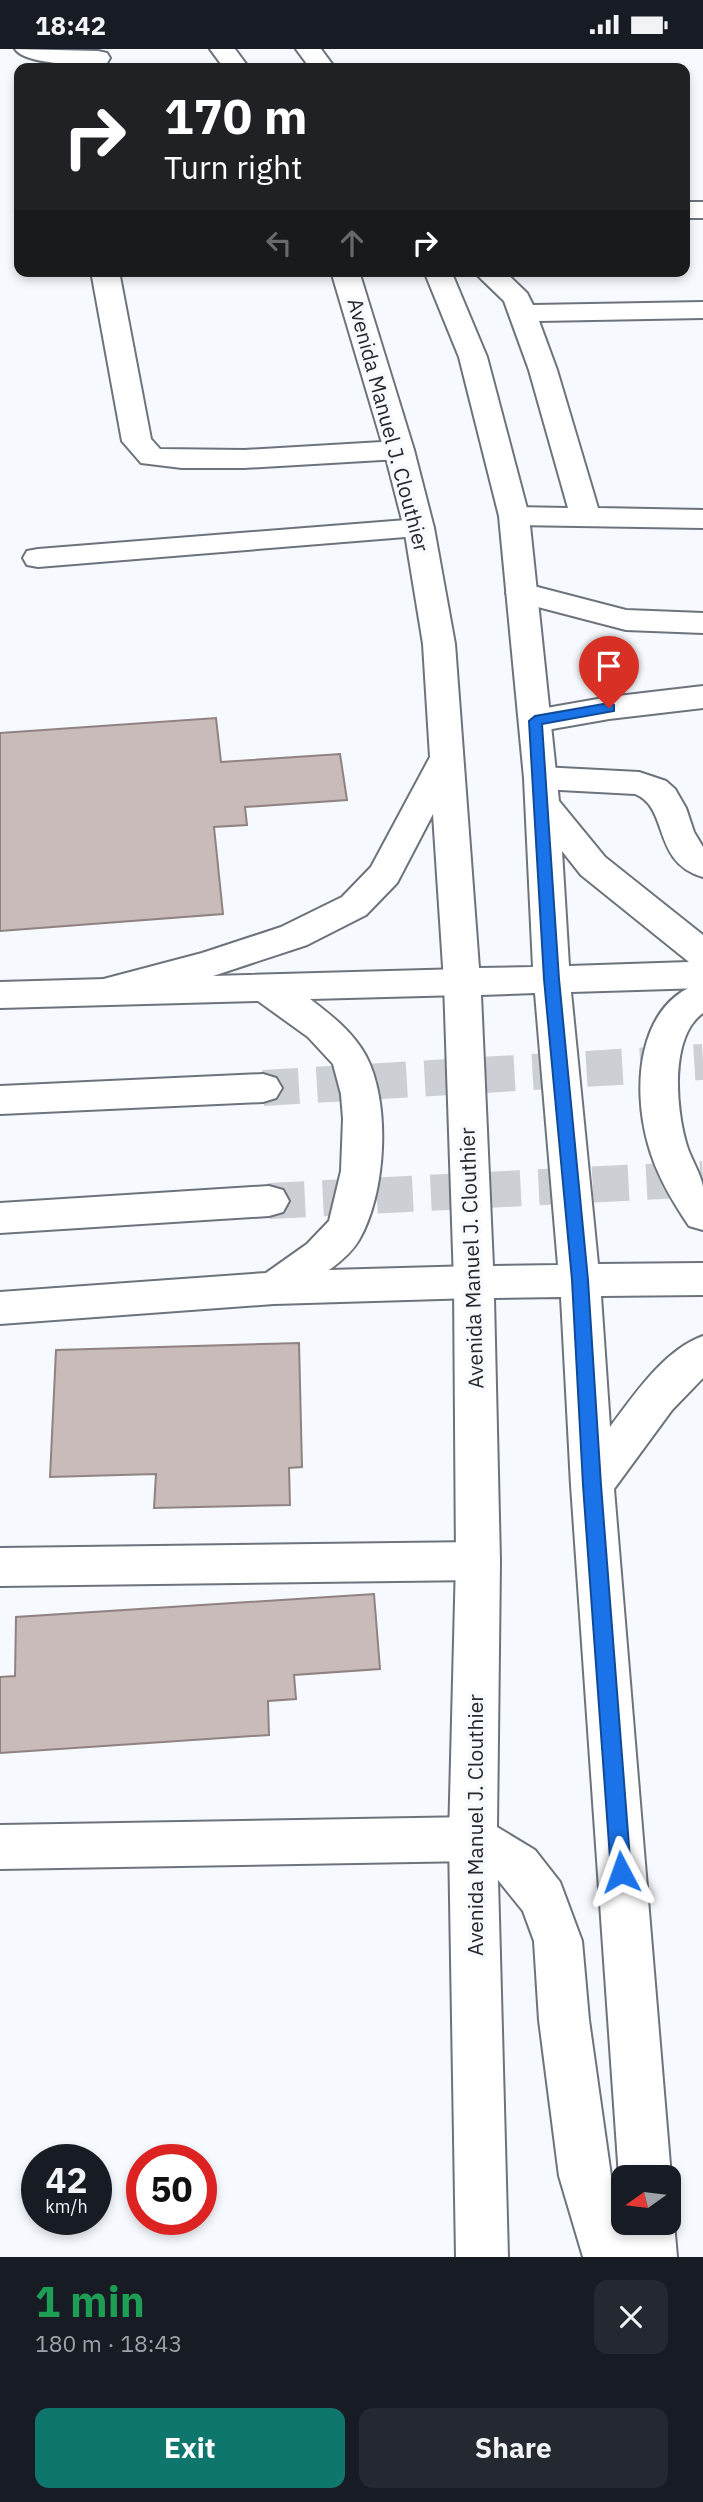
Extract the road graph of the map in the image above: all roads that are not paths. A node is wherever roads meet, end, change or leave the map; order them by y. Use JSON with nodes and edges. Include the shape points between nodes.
{"nodes":[{"id":1,"x":27,"y":49,"type":"edge"},
{"id":2,"x":222,"y":49,"type":"edge"},
{"id":3,"x":308,"y":49,"type":"edge"},
{"id":4,"x":98,"y":58,"type":"dead end"},
{"id":5,"x":233,"y":63,"type":"edge"},
{"id":6,"x":319,"y":63,"type":"edge"},
{"id":7,"x":106,"y":277,"type":"edge"},
{"id":8,"x":347,"y":277,"type":"edge"},
{"id":9,"x":440,"y":277,"type":"edge"},
{"id":10,"x":494,"y":277,"type":"edge"},
{"id":11,"x":703,"y":310,"type":"edge"},
{"id":12,"x":522,"y":313,"type":"junction"},
{"id":13,"x":399,"y":450,"type":"junction"},
{"id":14,"x":514,"y":516,"type":"junction"},
{"id":15,"x":584,"y":516,"type":"junction"},
{"id":16,"x":703,"y":519,"type":"edge"},
{"id":17,"x":419,"y":528,"type":"junction"},
{"id":18,"x":38,"y":558,"type":"dead end"},
{"id":19,"x":522,"y":593,"type":"junction"},
{"id":20,"x":703,"y":623,"type":"edge"},
{"id":21,"x":703,"y":697,"type":"edge"},
{"id":22,"x":535,"y":721,"type":"junction"},
{"id":23,"x":445,"y":759,"type":"junction"},
{"id":24,"x":541,"y":790,"type":"junction"},
{"id":25,"x":703,"y":865,"type":"edge"},
{"id":26,"x":703,"y":954,"type":"edge"},
{"id":27,"x":703,"y":975,"type":"edge"},
{"id":28,"x":552,"y":979,"type":"junction"},
{"id":29,"x":462,"y":982,"type":"junction"},
{"id":30,"x":264,"y":987,"type":"junction"},
{"id":31,"x":109,"y":990,"type":"junction"},
{"id":32,"x":0,"y":995,"type":"edge"},
{"id":33,"x":703,"y":995,"type":"edge"},
{"id":34,"x":263,"y":1088,"type":"tunnel mouth"},
{"id":35,"x":0,"y":1100,"type":"edge"},
{"id":36,"x":269,"y":1201,"type":"tunnel mouth"},
{"id":37,"x":703,"y":1215,"type":"edge"},
{"id":38,"x":0,"y":1218,"type":"edge"},
{"id":39,"x":703,"y":1279,"type":"edge"},
{"id":40,"x":580,"y":1280,"type":"junction"},
{"id":41,"x":474,"y":1282,"type":"junction"},
{"id":42,"x":274,"y":1287,"type":"junction"},
{"id":43,"x":0,"y":1308,"type":"edge"},
{"id":44,"x":703,"y":1353,"type":"edge"},
{"id":45,"x":592,"y":1485,"type":"junction"},
{"id":46,"x":478,"y":1561,"type":"junction"},
{"id":47,"x":0,"y":1567,"type":"edge"},
{"id":48,"x":473,"y":1839,"type":"junction"},
{"id":49,"x":0,"y":1847,"type":"edge"},
{"id":50,"x":644,"y":2165,"type":"edge"},
{"id":51,"x":649,"y":2235,"type":"edge"},
{"id":52,"x":482,"y":2257,"type":"edge"},
{"id":53,"x":609,"y":2257,"type":"edge"},
{"id":54,"x":651,"y":2257,"type":"edge"}],
"edges":[{"from":1,"to":4,"type":"main road"},
{"from":2,"to":5,"type":"main road"},
{"from":3,"to":6,"type":"main road"},
{"from":7,"to":13,"type":"main road","via":[[137,441],[151,457],[280,457]]},
{"from":8,"to":13,"type":"main road","name":"Avenida Manuel J. Clouthier"},
{"from":9,"to":14,"type":"main road","via":[[473,357]]},
{"from":10,"to":12,"type":"main road","via":[[517,299]]},
{"from":11,"to":12,"type":"main road"},
{"from":12,"to":15,"type":"main road"},
{"from":13,"to":17,"type":"main road","name":"Avenida Manuel J. Clouthier"},
{"from":14,"to":15,"type":"main road"},
{"from":14,"to":19,"type":"main road"},
{"from":15,"to":16,"type":"main road"},
{"from":17,"to":18,"type":"main road"},
{"from":17,"to":23,"type":"main road","name":"Avenida Manuel J. Clouthier","via":[[439,644]]},
{"from":19,"to":20,"type":"main road","via":[[626,620]]},
{"from":19,"to":22,"type":"main road"},
{"from":21,"to":22,"type":"main road"},
{"from":22,"to":24,"type":"main road"},
{"from":23,"to":29,"type":"main road","name":"Avenida Manuel J. Clouthier"},
{"from":23,"to":31,"type":"main road","via":[[385,874],[354,906],[294,936]]},
{"from":24,"to":25,"type":"main road","via":[[639,783],[654,787],[665,797],[680,842],[691,858]]},
{"from":24,"to":26,"type":"main road","via":[[593,866]]},
{"from":24,"to":28,"type":"main road"},
{"from":27,"to":28,"type":"main road"},
{"from":28,"to":29,"type":"main road"},
{"from":28,"to":40,"type":"main road"},
{"from":29,"to":30,"type":"main road"},
{"from":29,"to":41,"type":"main road","name":"Avenida Manuel J. Clouthier"},
{"from":30,"to":31,"type":"main road"},
{"from":30,"to":42,"type":"main road","via":[[325,1032],[350,1061],[360,1102],[362,1159],[356,1203],[344,1231]]},
{"from":31,"to":32,"type":"main road"},
{"from":33,"to":37,"type":"main road","via":[[678,1013],[662,1057],[659,1107],[669,1154],[689,1198]]},
{"from":34,"to":35,"type":"main road"},
{"from":36,"to":38,"type":"main road"},
{"from":39,"to":40,"type":"main road"},
{"from":40,"to":41,"type":"main road"},
{"from":40,"to":45,"type":"main road"},
{"from":41,"to":42,"type":"main road"},
{"from":41,"to":46,"type":"main road","name":"Avenida Manuel J. Clouthier"},
{"from":42,"to":43,"type":"main road"},
{"from":44,"to":45,"type":"main road","via":[[640,1422]]},
{"from":45,"to":50,"type":"main road"},
{"from":46,"to":47,"type":"main road"},
{"from":46,"to":48,"type":"main road","name":"Avenida Manuel J. Clouthier"},
{"from":48,"to":49,"type":"main road"},
{"from":48,"to":52,"type":"main road","name":"Avenida Manuel J. Clouthier"},
{"from":48,"to":53,"type":"main road","via":[[518,1866],[543,1898],[558,1941],[585,2176]]},
{"from":51,"to":54,"type":"main road"}]}
